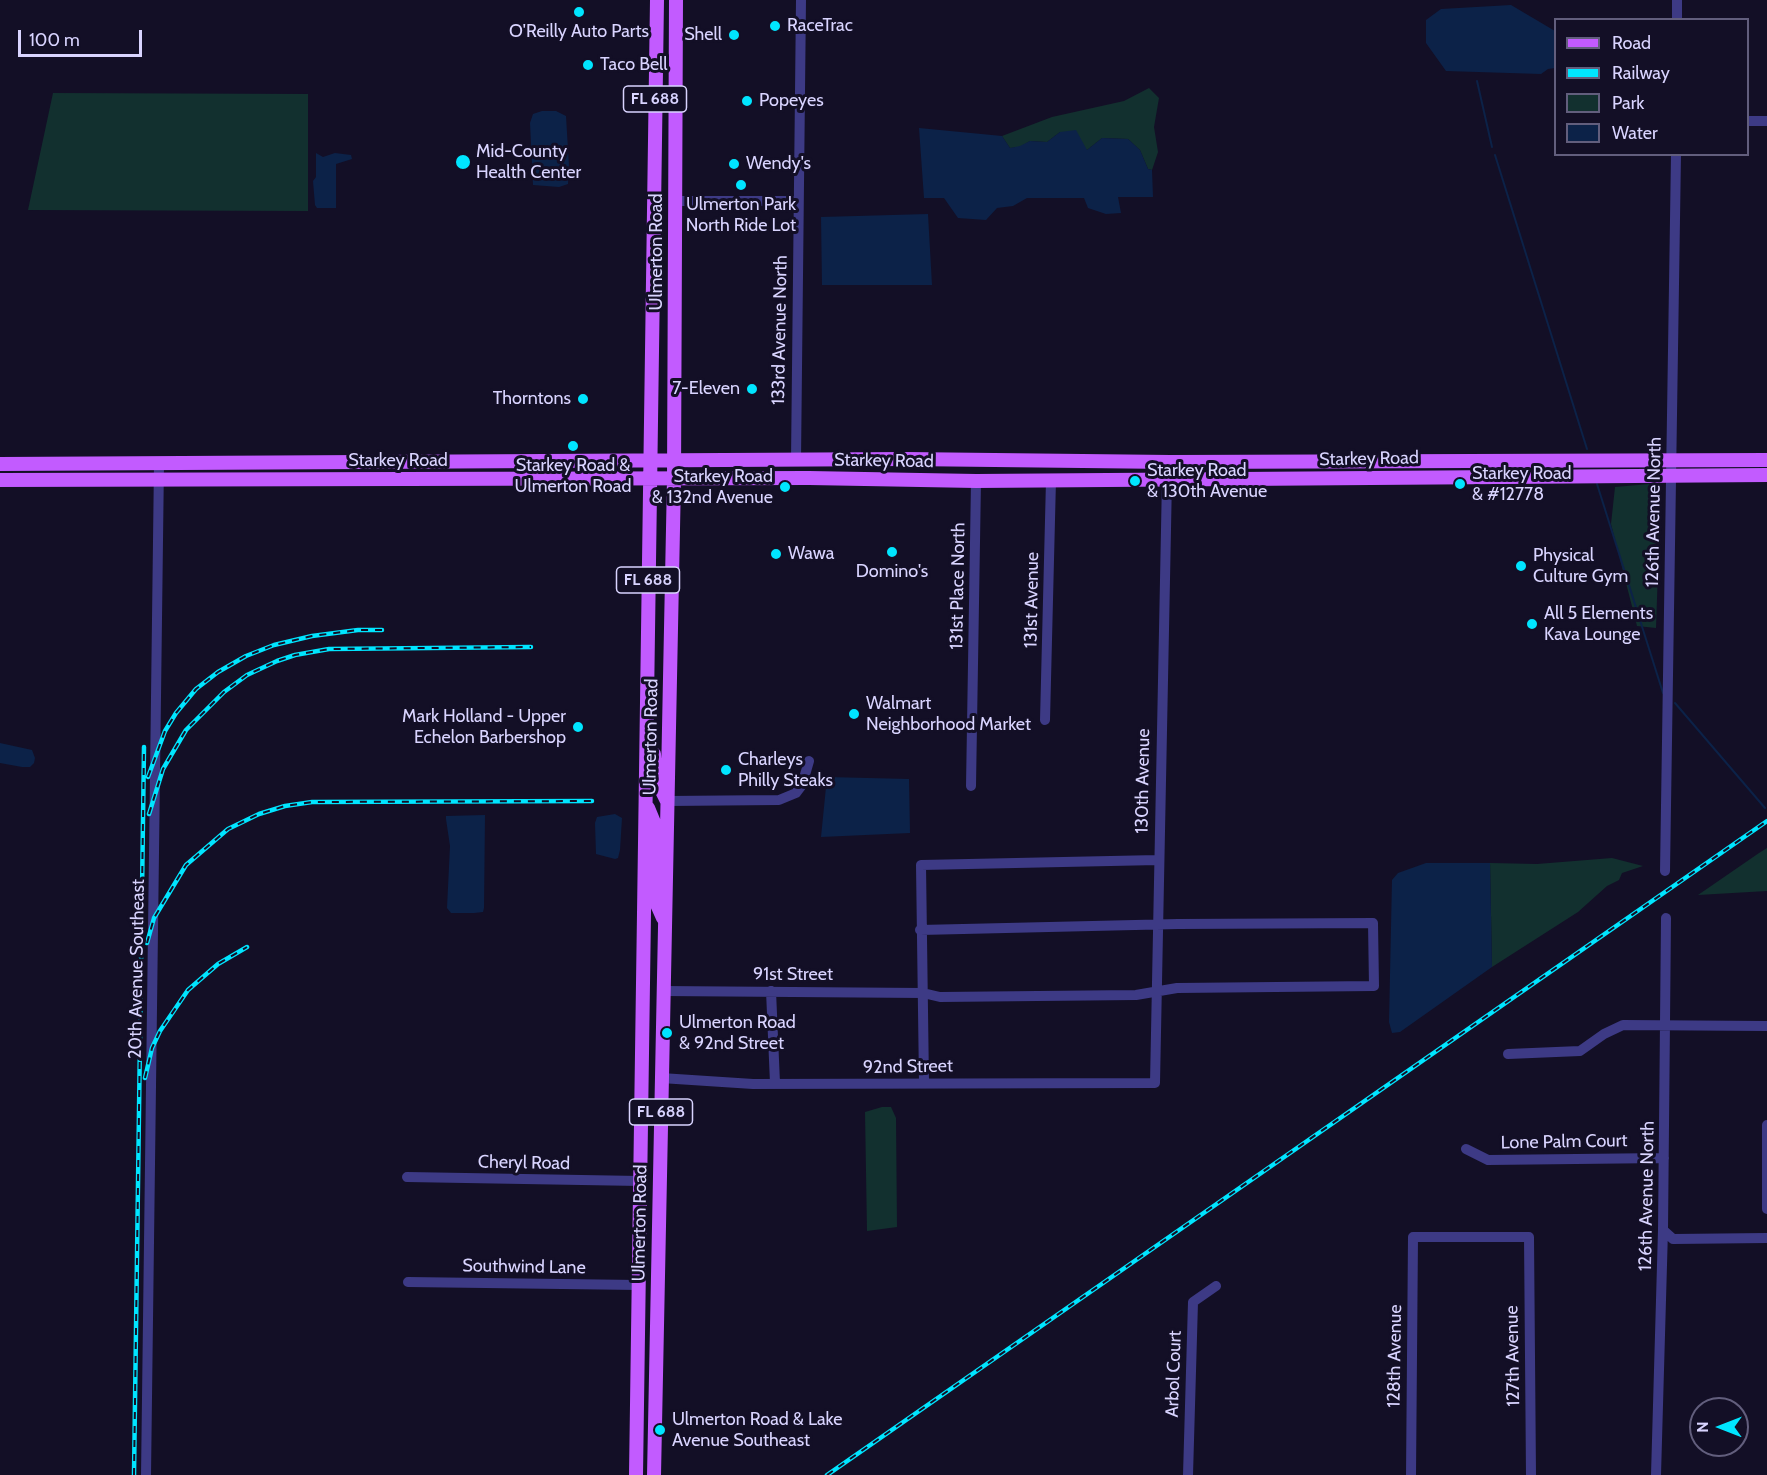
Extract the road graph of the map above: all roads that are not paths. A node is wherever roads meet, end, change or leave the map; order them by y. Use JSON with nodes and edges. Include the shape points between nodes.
{"nodes":[{"id":1,"x":657,"y":0,"type":"edge"},
{"id":2,"x":676,"y":0,"type":"edge"},
{"id":3,"x":801,"y":0,"type":"edge"},
{"id":4,"x":1677,"y":0,"type":"edge"},
{"id":5,"x":1677,"y":18,"type":"edge"},
{"id":6,"x":1749,"y":121,"type":"edge"},
{"id":7,"x":1767,"y":121,"type":"edge"},
{"id":8,"x":1676,"y":156,"type":"edge"},
{"id":9,"x":676,"y":201,"type":"junction"},
{"id":10,"x":797,"y":201,"type":"junction"},
{"id":11,"x":674,"y":460,"type":"junction"},
{"id":12,"x":796,"y":460,"type":"junction"},
{"id":13,"x":928,"y":460,"type":"junction"},
{"id":14,"x":1672,"y":460,"type":"junction"},
{"id":15,"x":1767,"y":460,"type":"edge"},
{"id":16,"x":651,"y":461,"type":"junction"},
{"id":17,"x":1149,"y":461,"type":"junction"},
{"id":18,"x":1238,"y":461,"type":"junction"},
{"id":19,"x":159,"y":463,"type":"junction"},
{"id":20,"x":0,"y":464,"type":"edge"},
{"id":21,"x":1671,"y":475,"type":"junction"},
{"id":22,"x":1767,"y":475,"type":"edge"},
{"id":23,"x":651,"y":479,"type":"junction"},
{"id":24,"x":674,"y":479,"type":"junction"},
{"id":25,"x":1167,"y":479,"type":"junction"},
{"id":26,"x":0,"y":480,"type":"edge"},
{"id":27,"x":159,"y":480,"type":"junction"},
{"id":28,"x":902,"y":480,"type":"junction"},
{"id":29,"x":1051,"y":480,"type":"junction"},
{"id":30,"x":975,"y":481,"type":"junction"},
{"id":31,"x":1046,"y":720,"type":"dead end"},
{"id":32,"x":647,"y":745,"type":"junction"},
{"id":33,"x":809,"y":762,"type":"dead end"},
{"id":34,"x":971,"y":786,"type":"dead end"},
{"id":35,"x":668,"y":801,"type":"junction"},
{"id":36,"x":645,"y":804,"type":"junction"},
{"id":37,"x":1158,"y":860,"type":"junction"},
{"id":38,"x":1665,"y":871,"type":"dead end"},
{"id":39,"x":1666,"y":918,"type":"dead end"},
{"id":40,"x":665,"y":920,"type":"junction"},
{"id":41,"x":1158,"y":926,"type":"junction"},
{"id":42,"x":920,"y":930,"type":"junction"},
{"id":43,"x":643,"y":958,"type":"junction"},
{"id":44,"x":1157,"y":990,"type":"junction"},
{"id":45,"x":662,"y":991,"type":"junction"},
{"id":46,"x":771,"y":991,"type":"junction"},
{"id":47,"x":923,"y":993,"type":"junction"},
{"id":48,"x":1666,"y":1026,"type":"junction"},
{"id":49,"x":1767,"y":1026,"type":"edge"},
{"id":50,"x":1508,"y":1054,"type":"dead end"},
{"id":51,"x":661,"y":1078,"type":"junction"},
{"id":52,"x":775,"y":1083,"type":"junction"},
{"id":53,"x":924,"y":1083,"type":"junction"},
{"id":54,"x":1155,"y":1083,"type":"joint"},
{"id":55,"x":1767,"y":1125,"type":"edge"},
{"id":56,"x":1767,"y":1132,"type":"edge"},
{"id":57,"x":1466,"y":1149,"type":"dead end"},
{"id":58,"x":1664,"y":1158,"type":"junction"},
{"id":59,"x":407,"y":1177,"type":"dead end"},
{"id":60,"x":640,"y":1181,"type":"junction"},
{"id":61,"x":1767,"y":1209,"type":"edge"},
{"id":62,"x":1663,"y":1230,"type":"junction"},
{"id":63,"x":1413,"y":1237,"type":"joint"},
{"id":64,"x":1767,"y":1238,"type":"edge"},
{"id":65,"x":408,"y":1282,"type":"dead end"},
{"id":66,"x":639,"y":1284,"type":"junction"},
{"id":67,"x":1216,"y":1286,"type":"dead end"},
{"id":68,"x":656,"y":1324,"type":"junction"},
{"id":69,"x":146,"y":1475,"type":"edge"},
{"id":70,"x":636,"y":1475,"type":"edge"},
{"id":71,"x":654,"y":1475,"type":"edge"},
{"id":72,"x":1188,"y":1475,"type":"edge"},
{"id":73,"x":1411,"y":1475,"type":"edge"},
{"id":74,"x":1531,"y":1475,"type":"edge"},
{"id":75,"x":1656,"y":1475,"type":"edge"}],
"edges":[{"from":1,"to":16,"type":"main road","name":"Ulmerton Road","number":"FL 688"},
{"from":2,"to":9,"type":"main road","name":"Ulmerton Road","number":"FL 688"},
{"from":3,"to":10,"type":"street","name":"133rd Avenue North"},
{"from":4,"to":5,"type":"street"},
{"from":6,"to":7,"type":"street"},
{"from":8,"to":14,"type":"street","name":"126th Avenue North"},
{"from":9,"to":10,"type":"street"},
{"from":9,"to":11,"type":"main road","name":"Ulmerton Road","number":"FL 688"},
{"from":10,"to":12,"type":"street","name":"133rd Avenue North"},
{"from":11,"to":12,"type":"main road","name":"Starkey Road"},
{"from":11,"to":16,"type":"main road","name":"Starkey Road"},
{"from":11,"to":24,"type":"main road","name":"Ulmerton Road","number":"FL 688"},
{"from":12,"to":13,"type":"main road","name":"Starkey Road"},
{"from":13,"to":17,"type":"main road","name":"Starkey Road"},
{"from":13,"to":28,"type":"main road"},
{"from":14,"to":15,"type":"main road","name":"Starkey Road"},
{"from":14,"to":18,"type":"main road","name":"Starkey Road"},
{"from":14,"to":21,"type":"street","name":"126th Avenue North"},
{"from":16,"to":19,"type":"main road","name":"Starkey Road"},
{"from":16,"to":23,"type":"main road","name":"Ulmerton Road","number":"FL 688"},
{"from":17,"to":18,"type":"main road","name":"Starkey Road"},
{"from":17,"to":25,"type":"main road"},
{"from":18,"to":25,"type":"main road","via":[[1232,466],[1186,466]]},
{"from":19,"to":20,"type":"main road","name":"Starkey Road"},
{"from":19,"to":27,"type":"street","name":"20th Avenue Southeast"},
{"from":21,"to":22,"type":"main road","name":"Starkey Road"},
{"from":21,"to":25,"type":"main road","name":"Starkey Road"},
{"from":21,"to":38,"type":"street","name":"126th Avenue North"},
{"from":23,"to":24,"type":"main road","name":"Starkey Road"},
{"from":23,"to":27,"type":"main road","name":"Starkey Road"},
{"from":23,"to":32,"type":"main road","name":"Ulmerton Road","number":"FL 688"},
{"from":24,"to":28,"type":"main road","name":"Starkey Road"},
{"from":24,"to":35,"type":"main road","name":"Ulmerton Road","number":"FL 688"},
{"from":25,"to":29,"type":"main road","name":"Starkey Road"},
{"from":25,"to":37,"type":"street","name":"130th Avenue"},
{"from":26,"to":27,"type":"main road","name":"Starkey Road"},
{"from":27,"to":69,"type":"street","name":"20th Avenue Southeast"},
{"from":28,"to":30,"type":"main road","name":"Starkey Road"},
{"from":29,"to":30,"type":"main road","name":"Starkey Road"},
{"from":29,"to":31,"type":"street","name":"131st Avenue"},
{"from":30,"to":34,"type":"street","name":"131st Place North"},
{"from":32,"to":35,"type":"main road","via":[[654,754],[656,779]]},
{"from":32,"to":36,"type":"main road","name":"Ulmerton Road","number":"FL 688"},
{"from":33,"to":35,"type":"street","via":[[796,793],[779,800]]},
{"from":35,"to":40,"type":"main road","name":"Ulmerton Road","number":"FL 688"},
{"from":36,"to":40,"type":"main road","via":[[656,825],[655,900]]},
{"from":36,"to":43,"type":"main road","name":"Ulmerton Road","number":"FL 688"},
{"from":37,"to":41,"type":"street","name":"130th Avenue"},
{"from":37,"to":42,"type":"street","via":[[921,865]]},
{"from":39,"to":48,"type":"street","name":"126th Avenue North"},
{"from":40,"to":45,"type":"main road","name":"Ulmerton Road","number":"FL 688"},
{"from":41,"to":42,"type":"street"},
{"from":41,"to":44,"type":"street","name":"130th Avenue"},
{"from":41,"to":44,"type":"street","name":"91st Street","via":[[1373,923],[1374,986]]},
{"from":42,"to":47,"type":"street"},
{"from":43,"to":51,"type":"main road","via":[[654,976],[653,1057]]},
{"from":43,"to":60,"type":"main road","name":"Ulmerton Road","number":"FL 688"},
{"from":44,"to":47,"type":"street","name":"91st Street","via":[[1113,996],[940,997]]},
{"from":44,"to":54,"type":"street","name":"130th Avenue"},
{"from":45,"to":46,"type":"street","name":"91st Street"},
{"from":45,"to":51,"type":"main road","name":"Ulmerton Road","number":"FL 688"},
{"from":46,"to":47,"type":"street","name":"91st Street"},
{"from":46,"to":52,"type":"street"},
{"from":47,"to":53,"type":"street"},
{"from":48,"to":49,"type":"street"},
{"from":48,"to":50,"type":"street","via":[[1623,1025],[1580,1051]]},
{"from":48,"to":58,"type":"street","name":"126th Avenue North"},
{"from":51,"to":52,"type":"street","name":"92nd Street"},
{"from":51,"to":68,"type":"main road","name":"Ulmerton Road","number":"FL 688"},
{"from":52,"to":53,"type":"street","name":"92nd Street"},
{"from":53,"to":54,"type":"street","name":"92nd Street"},
{"from":55,"to":56,"type":"street"},
{"from":56,"to":61,"type":"street"},
{"from":57,"to":58,"type":"street","name":"Lone Palm Court","via":[[1488,1160]]},
{"from":58,"to":62,"type":"street","name":"126th Avenue North"},
{"from":59,"to":60,"type":"street","name":"Cheryl Road"},
{"from":60,"to":66,"type":"main road","name":"Ulmerton Road","number":"FL 688"},
{"from":60,"to":68,"type":"main road","via":[[649,1202],[649,1316],[651,1323]]},
{"from":62,"to":64,"type":"street","via":[[1673,1239]]},
{"from":62,"to":75,"type":"street","name":"126th Avenue North"},
{"from":63,"to":73,"type":"street","name":"128th Avenue"},
{"from":63,"to":74,"type":"street","name":"127th Avenue","via":[[1529,1237]]},
{"from":65,"to":66,"type":"street","name":"Southwind Lane"},
{"from":66,"to":70,"type":"main road","name":"Ulmerton Road","number":"FL 688"},
{"from":67,"to":72,"type":"street","name":"Arbol Court","via":[[1193,1302]]},
{"from":68,"to":71,"type":"main road","name":"Ulmerton Road","number":"FL 688"}]}
